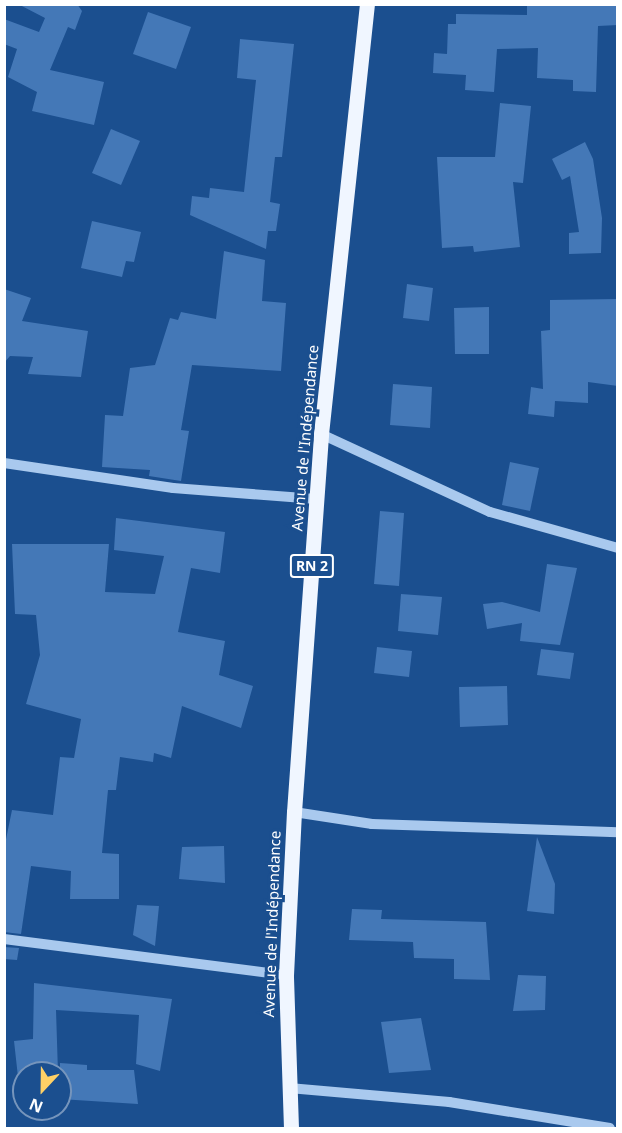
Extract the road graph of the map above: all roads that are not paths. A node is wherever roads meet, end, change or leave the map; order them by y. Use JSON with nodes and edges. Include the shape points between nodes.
{"nodes":[{"id":1,"x":367,"y":4,"type":"edge"},
{"id":2,"x":321,"y":434,"type":"junction"},
{"id":3,"x":4,"y":463,"type":"edge"},
{"id":4,"x":317,"y":499,"type":"junction"},
{"id":5,"x":618,"y":548,"type":"edge"},
{"id":6,"x":294,"y":812,"type":"junction"},
{"id":7,"x":618,"y":832,"type":"edge"},
{"id":8,"x":4,"y":939,"type":"edge"},
{"id":9,"x":286,"y":975,"type":"junction"},
{"id":10,"x":289,"y":1088,"type":"junction"},
{"id":11,"x":291,"y":1128,"type":"edge"},
{"id":12,"x":610,"y":1128,"type":"edge"}],
"edges":[{"from":1,"to":2,"type":"main road","name":"Avenue de l'Indépendance","number":"RN 2"},
{"from":2,"to":4,"type":"main road","name":"Avenue de l'Indépendance","number":"RN 2"},
{"from":2,"to":5,"type":"street","via":[[490,512]]},
{"from":3,"to":4,"type":"street","via":[[173,488]]},
{"from":4,"to":6,"type":"main road","name":"Avenue de l'Indépendance","number":"RN 2"},
{"from":6,"to":7,"type":"street","via":[[372,824]]},
{"from":6,"to":9,"type":"main road","name":"Avenue de l'Indépendance","number":"RN 2"},
{"from":8,"to":9,"type":"street"},
{"from":9,"to":10,"type":"main road","name":"Avenue de l'Indépendance","number":"RN 2"},
{"from":10,"to":11,"type":"main road","name":"Avenue de l'Indépendance","number":"RN 2"},
{"from":10,"to":12,"type":"street","via":[[449,1102]]}]}
